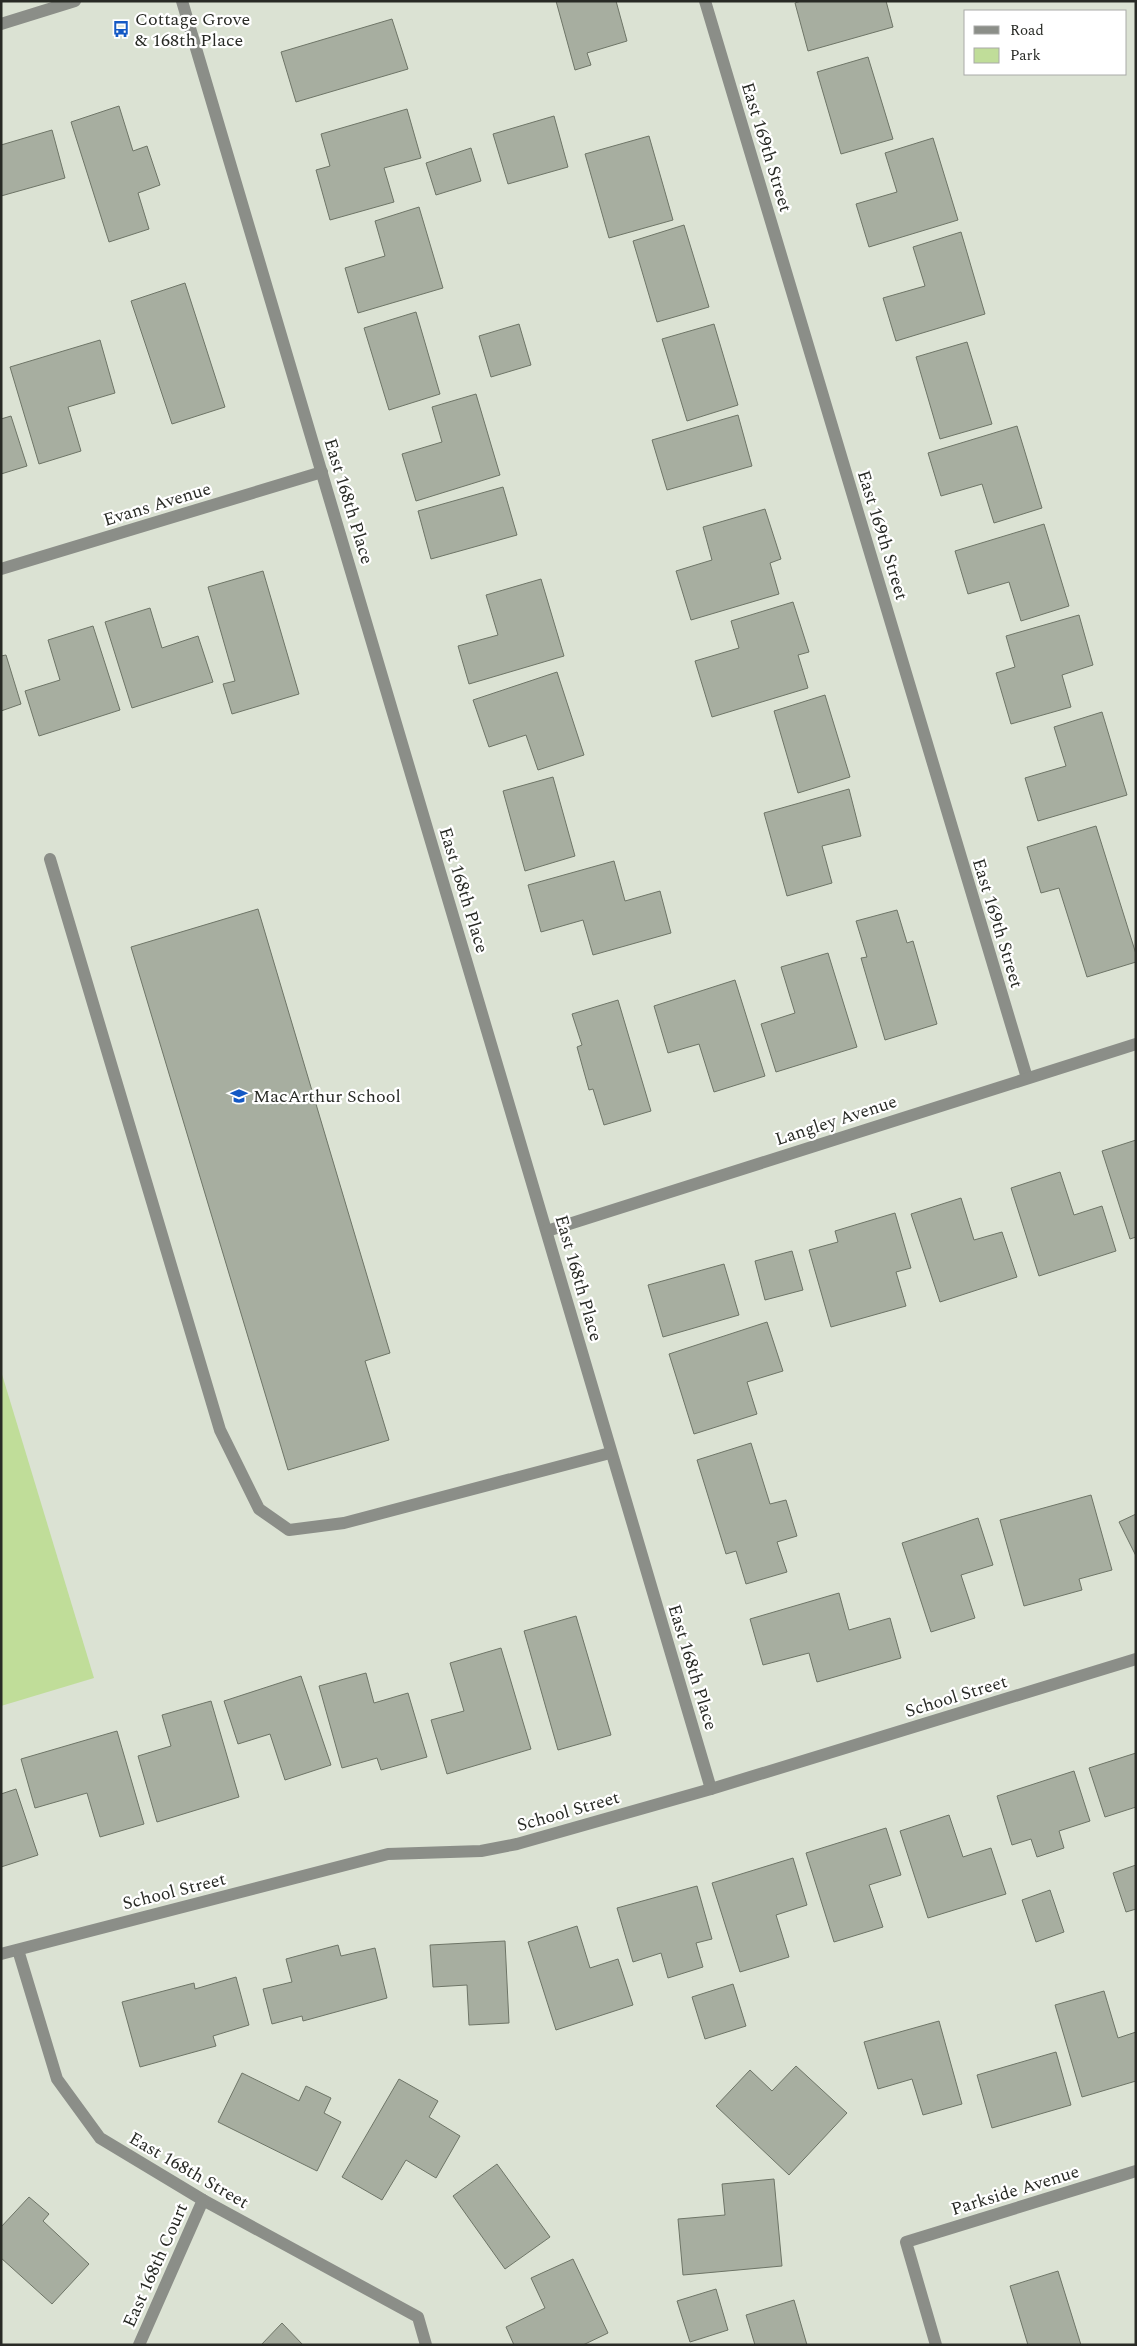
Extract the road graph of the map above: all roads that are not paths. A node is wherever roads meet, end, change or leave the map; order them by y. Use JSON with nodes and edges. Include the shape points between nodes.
{"nodes":[{"id":1,"x":75,"y":1,"type":"edge"},
{"id":2,"x":182,"y":1,"type":"edge"},
{"id":3,"x":705,"y":1,"type":"edge"},
{"id":4,"x":1,"y":24,"type":"edge"},
{"id":5,"x":322,"y":472,"type":"junction"},
{"id":6,"x":1,"y":570,"type":"edge"},
{"id":7,"x":50,"y":859,"type":"dead end"},
{"id":8,"x":1136,"y":1044,"type":"edge"},
{"id":9,"x":1027,"y":1078,"type":"junction"},
{"id":10,"x":547,"y":1231,"type":"junction"},
{"id":11,"x":610,"y":1453,"type":"junction"},
{"id":12,"x":1136,"y":1659,"type":"edge"},
{"id":13,"x":711,"y":1788,"type":"junction"},
{"id":14,"x":18,"y":1950,"type":"junction"},
{"id":15,"x":1,"y":1954,"type":"edge"},
{"id":16,"x":1136,"y":2171,"type":"edge"},
{"id":17,"x":203,"y":2200,"type":"junction"},
{"id":18,"x":139,"y":2345,"type":"edge"},
{"id":19,"x":426,"y":2345,"type":"edge"},
{"id":20,"x":936,"y":2345,"type":"edge"}],
"edges":[{"from":1,"to":4,"type":"street"},
{"from":2,"to":5,"type":"street","name":"East 168th Place"},
{"from":3,"to":9,"type":"street","name":"East 169th Street"},
{"from":5,"to":6,"type":"street","name":"Evans Avenue"},
{"from":5,"to":10,"type":"street","name":"East 168th Place"},
{"from":7,"to":11,"type":"street","via":[[220,1430],[259,1509],[289,1530],[344,1523]]},
{"from":8,"to":9,"type":"street","name":"Langley Avenue"},
{"from":9,"to":10,"type":"street","name":"Langley Avenue"},
{"from":10,"to":11,"type":"street","name":"East 168th Place"},
{"from":11,"to":13,"type":"street","name":"East 168th Place"},
{"from":12,"to":13,"type":"street","name":"School Street"},
{"from":13,"to":14,"type":"street","name":"School Street","via":[[518,1844],[481,1851],[388,1854]]},
{"from":14,"to":15,"type":"street","name":"School Street"},
{"from":14,"to":17,"type":"street","name":"East 168th Street","via":[[57,2079],[100,2138]]},
{"from":16,"to":20,"type":"street","name":"Parkside Avenue","via":[[906,2242]]},
{"from":17,"to":18,"type":"street","name":"East 168th Court"},
{"from":17,"to":19,"type":"street","name":"East 168th Street","via":[[418,2318]]}]}
